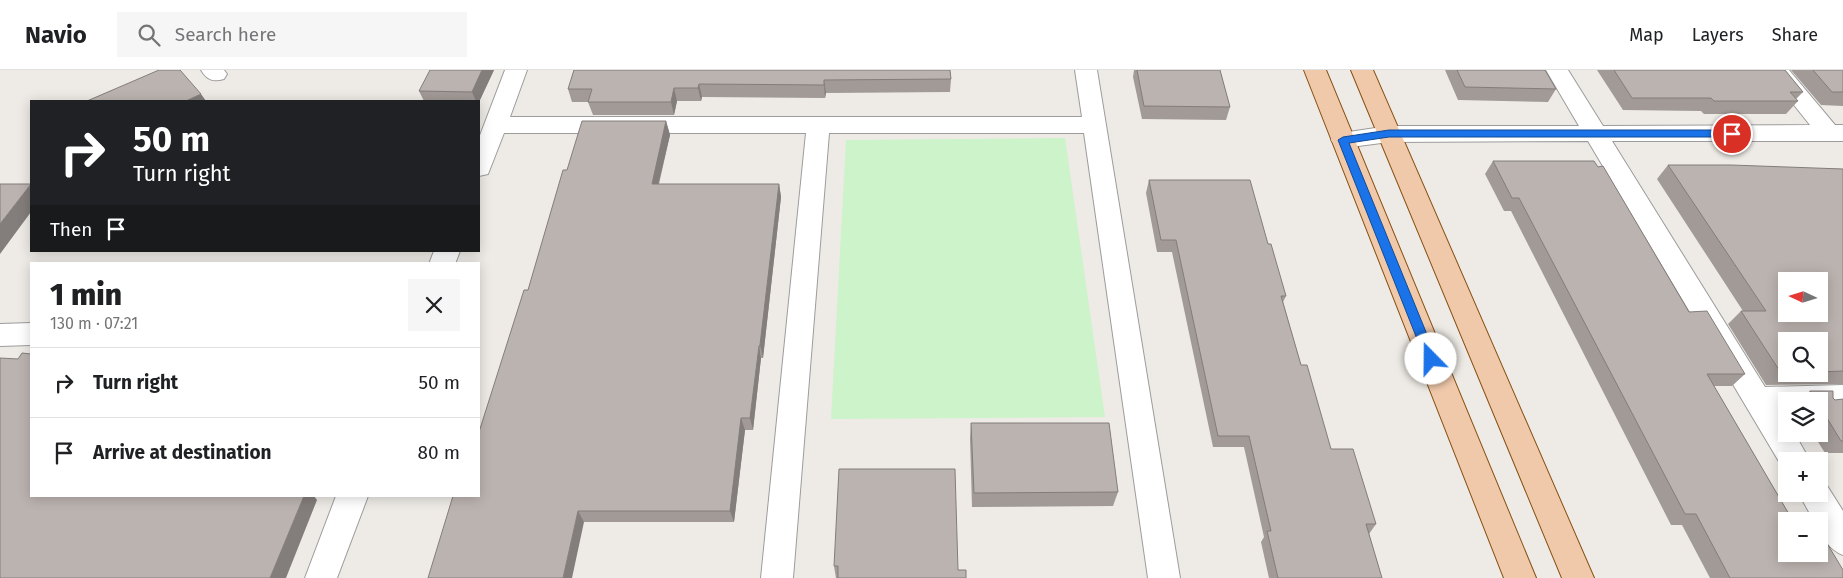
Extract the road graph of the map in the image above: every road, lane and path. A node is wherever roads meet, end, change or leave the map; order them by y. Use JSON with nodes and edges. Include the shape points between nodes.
{"nodes":[{"id":1,"x":516,"y":70,"type":"edge"},
{"id":2,"x":1086,"y":70,"type":"edge"},
{"id":3,"x":1315,"y":70,"type":"edge"},
{"id":4,"x":1362,"y":70,"type":"edge"},
{"id":5,"x":1557,"y":70,"type":"edge"},
{"id":6,"x":1777,"y":70,"type":"edge"},
{"id":7,"x":495,"y":125,"type":"junction"},
{"id":8,"x":818,"y":125,"type":"junction"},
{"id":9,"x":1094,"y":125,"type":"junction"},
{"id":10,"x":1836,"y":133,"type":"edge"},
{"id":11,"x":1389,"y":134,"type":"junction"},
{"id":12,"x":1595,"y":134,"type":"junction"},
{"id":13,"x":1343,"y":140,"type":"junction"},
{"id":14,"x":480,"y":165,"type":"edge"},
{"id":15,"x":0,"y":334,"type":"edge"},
{"id":16,"x":30,"y":334,"type":"edge"},
{"id":17,"x":1843,"y":397,"type":"edge"},
{"id":18,"x":1757,"y":398,"type":"junction"},
{"id":19,"x":1790,"y":452,"type":"edge"},
{"id":20,"x":352,"y":497,"type":"edge"},
{"id":21,"x":1820,"y":502,"type":"edge"},
{"id":22,"x":1843,"y":540,"type":"edge"},
{"id":23,"x":321,"y":578,"type":"edge"},
{"id":24,"x":777,"y":578,"type":"edge"},
{"id":25,"x":1164,"y":578,"type":"edge"},
{"id":26,"x":1520,"y":578,"type":"edge"},
{"id":27,"x":1578,"y":578,"type":"edge"}],
"edges":[{"from":1,"to":7,"type":"street"},
{"from":2,"to":9,"type":"street"},
{"from":3,"to":13,"type":"main road"},
{"from":4,"to":11,"type":"main road"},
{"from":5,"to":12,"type":"street"},
{"from":6,"to":10,"type":"street"},
{"from":7,"to":8,"type":"street"},
{"from":7,"to":14,"type":"street"},
{"from":8,"to":9,"type":"street"},
{"from":8,"to":24,"type":"street"},
{"from":9,"to":25,"type":"street"},
{"from":10,"to":12,"type":"street"},
{"from":11,"to":12,"type":"street"},
{"from":11,"to":13,"type":"street"},
{"from":11,"to":27,"type":"main road"},
{"from":12,"to":18,"type":"street"},
{"from":13,"to":26,"type":"main road"},
{"from":15,"to":16,"type":"street"},
{"from":17,"to":18,"type":"street"},
{"from":18,"to":19,"type":"street"},
{"from":20,"to":23,"type":"street"},
{"from":21,"to":22,"type":"street"}]}
